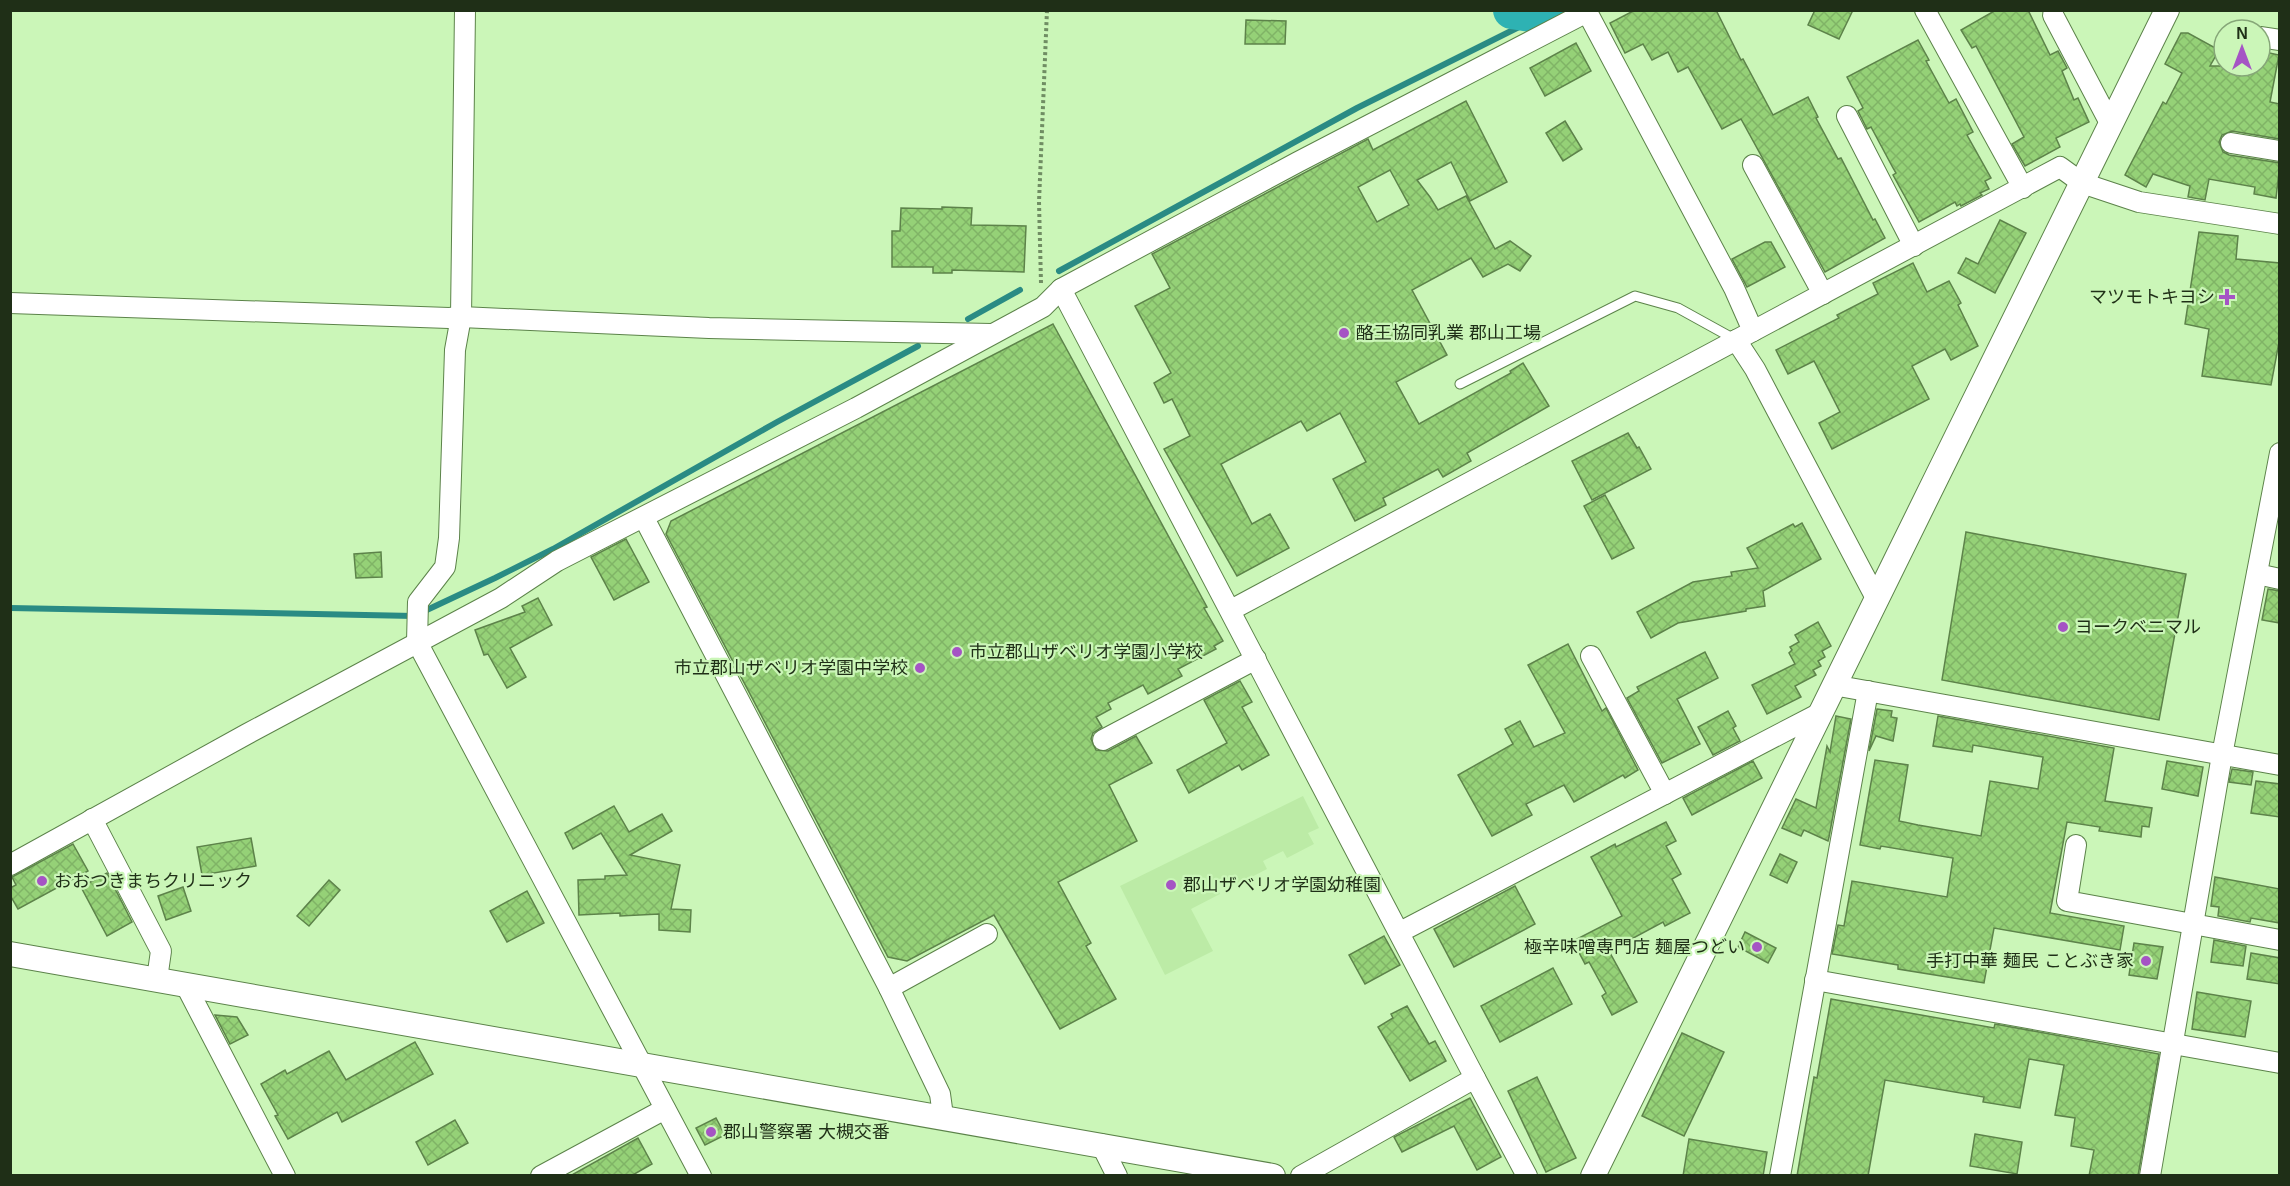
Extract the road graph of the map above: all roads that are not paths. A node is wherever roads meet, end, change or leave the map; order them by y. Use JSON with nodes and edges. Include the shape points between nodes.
{"nodes":[{"id":1,"x":465,"y":10,"type":"edge"},
{"id":2,"x":1926,"y":10,"type":"edge"},
{"id":3,"x":2168,"y":10,"type":"edge"},
{"id":4,"x":1587,"y":11,"type":"edge"},
{"id":5,"x":2053,"y":15,"type":"dead end"},
{"id":6,"x":1847,"y":116,"type":"dead end"},
{"id":7,"x":2111,"y":125,"type":"junction"},
{"id":8,"x":2231,"y":143,"type":"dead end"},
{"id":9,"x":2280,"y":151,"type":"edge"},
{"id":10,"x":1753,"y":165,"type":"dead end"},
{"id":11,"x":2082,"y":183,"type":"junction"},
{"id":12,"x":2023,"y":188,"type":"junction"},
{"id":13,"x":2280,"y":225,"type":"edge"},
{"id":14,"x":1914,"y":246,"type":"junction"},
{"id":15,"x":1061,"y":289,"type":"junction"},
{"id":16,"x":1823,"y":294,"type":"junction"},
{"id":17,"x":10,"y":303,"type":"edge"},
{"id":18,"x":461,"y":317,"type":"junction"},
{"id":19,"x":992,"y":334,"type":"junction"},
{"id":20,"x":1745,"y":335,"type":"junction"},
{"id":21,"x":1460,"y":384,"type":"dead end"},
{"id":22,"x":2279,"y":458,"type":"edge"},
{"id":23,"x":644,"y":518,"type":"junction"},
{"id":24,"x":2257,"y":574,"type":"junction"},
{"id":25,"x":2280,"y":579,"type":"edge"},
{"id":26,"x":1877,"y":600,"type":"junction"},
{"id":27,"x":1231,"y":610,"type":"junction"},
{"id":28,"x":417,"y":635,"type":"junction"},
{"id":29,"x":1591,"y":656,"type":"dead end"},
{"id":30,"x":1256,"y":658,"type":"junction"},
{"id":31,"x":1833,"y":685,"type":"junction"},
{"id":32,"x":1868,"y":691,"type":"junction"},
{"id":33,"x":1818,"y":714,"type":"junction"},
{"id":34,"x":1102,"y":740,"type":"dead end"},
{"id":35,"x":2222,"y":755,"type":"junction"},
{"id":36,"x":2280,"y":765,"type":"edge"},
{"id":37,"x":1665,"y":794,"type":"junction"},
{"id":38,"x":92,"y":819,"type":"junction"},
{"id":39,"x":2076,"y":845,"type":"dead end"},
{"id":40,"x":10,"y":865,"type":"edge"},
{"id":41,"x":2192,"y":926,"type":"junction"},
{"id":42,"x":1400,"y":932,"type":"junction"},
{"id":43,"x":987,"y":934,"type":"dead end"},
{"id":44,"x":2280,"y":940,"type":"edge"},
{"id":45,"x":10,"y":954,"type":"edge"},
{"id":46,"x":157,"y":979,"type":"junction"},
{"id":47,"x":1815,"y":980,"type":"junction"},
{"id":48,"x":185,"y":984,"type":"junction"},
{"id":49,"x":889,"y":988,"type":"junction"},
{"id":50,"x":2174,"y":1044,"type":"junction"},
{"id":51,"x":644,"y":1064,"type":"junction"},
{"id":52,"x":2280,"y":1064,"type":"edge"},
{"id":53,"x":1475,"y":1078,"type":"junction"},
{"id":54,"x":665,"y":1109,"type":"junction"},
{"id":55,"x":943,"y":1116,"type":"junction"},
{"id":56,"x":1101,"y":1144,"type":"junction"},
{"id":57,"x":285,"y":1176,"type":"edge"},
{"id":58,"x":541,"y":1176,"type":"edge"},
{"id":59,"x":701,"y":1176,"type":"edge"},
{"id":60,"x":1117,"y":1176,"type":"edge"},
{"id":61,"x":1273,"y":1176,"type":"edge"},
{"id":62,"x":1301,"y":1176,"type":"edge"},
{"id":63,"x":1527,"y":1176,"type":"edge"},
{"id":64,"x":1593,"y":1176,"type":"edge"},
{"id":65,"x":1780,"y":1176,"type":"edge"},
{"id":66,"x":2150,"y":1176,"type":"edge"}],
"edges":[{"from":1,"to":18,"type":"street"},
{"from":2,"to":12,"type":"street"},
{"from":3,"to":7,"type":"street"},
{"from":4,"to":15,"type":"street"},
{"from":4,"to":20,"type":"street","via":[[1734,288]]},
{"from":5,"to":7,"type":"street"},
{"from":6,"to":14,"type":"street"},
{"from":7,"to":11,"type":"street"},
{"from":8,"to":9,"type":"street"},
{"from":10,"to":16,"type":"street"},
{"from":11,"to":12,"type":"street","via":[[2061,167]]},
{"from":11,"to":13,"type":"street","via":[[2139,202]]},
{"from":11,"to":26,"type":"street"},
{"from":12,"to":14,"type":"street"},
{"from":14,"to":16,"type":"street"},
{"from":15,"to":19,"type":"street","via":[[1043,307]]},
{"from":15,"to":27,"type":"street"},
{"from":16,"to":20,"type":"street"},
{"from":17,"to":18,"type":"street"},
{"from":18,"to":19,"type":"street","via":[[709,328]]},
{"from":18,"to":28,"type":"street","via":[[455,350],[445,567],[418,602]]},
{"from":19,"to":23,"type":"street"},
{"from":20,"to":21,"type":"lane","via":[[1678,308],[1635,296]]},
{"from":20,"to":26,"type":"street","via":[[1755,369]]},
{"from":20,"to":27,"type":"street"},
{"from":22,"to":24,"type":"street"},
{"from":23,"to":28,"type":"street","via":[[557,561],[501,598]]},
{"from":23,"to":49,"type":"street"},
{"from":24,"to":25,"type":"street"},
{"from":24,"to":35,"type":"street"},
{"from":26,"to":31,"type":"street"},
{"from":27,"to":30,"type":"street"},
{"from":28,"to":38,"type":"street"},
{"from":28,"to":51,"type":"street"},
{"from":29,"to":37,"type":"street"},
{"from":30,"to":34,"type":"street"},
{"from":30,"to":42,"type":"street"},
{"from":31,"to":32,"type":"street"},
{"from":31,"to":33,"type":"street"},
{"from":32,"to":35,"type":"street"},
{"from":32,"to":47,"type":"street"},
{"from":33,"to":37,"type":"street"},
{"from":33,"to":64,"type":"street"},
{"from":35,"to":36,"type":"street"},
{"from":35,"to":41,"type":"street"},
{"from":37,"to":42,"type":"street"},
{"from":38,"to":40,"type":"street"},
{"from":38,"to":46,"type":"street","via":[[161,951]]},
{"from":39,"to":41,"type":"street","via":[[2067,902]]},
{"from":41,"to":44,"type":"street"},
{"from":41,"to":50,"type":"street"},
{"from":42,"to":53,"type":"street"},
{"from":43,"to":49,"type":"street"},
{"from":45,"to":46,"type":"street"},
{"from":46,"to":48,"type":"street"},
{"from":47,"to":50,"type":"street"},
{"from":47,"to":65,"type":"street"},
{"from":48,"to":51,"type":"street"},
{"from":48,"to":57,"type":"street"},
{"from":49,"to":55,"type":"street","via":[[940,1094]]},
{"from":50,"to":52,"type":"street"},
{"from":50,"to":66,"type":"street"},
{"from":51,"to":54,"type":"street"},
{"from":51,"to":55,"type":"street"},
{"from":53,"to":62,"type":"street"},
{"from":53,"to":63,"type":"street"},
{"from":54,"to":58,"type":"street"},
{"from":54,"to":59,"type":"street"},
{"from":55,"to":56,"type":"street"},
{"from":56,"to":60,"type":"street"},
{"from":56,"to":61,"type":"street"}]}
